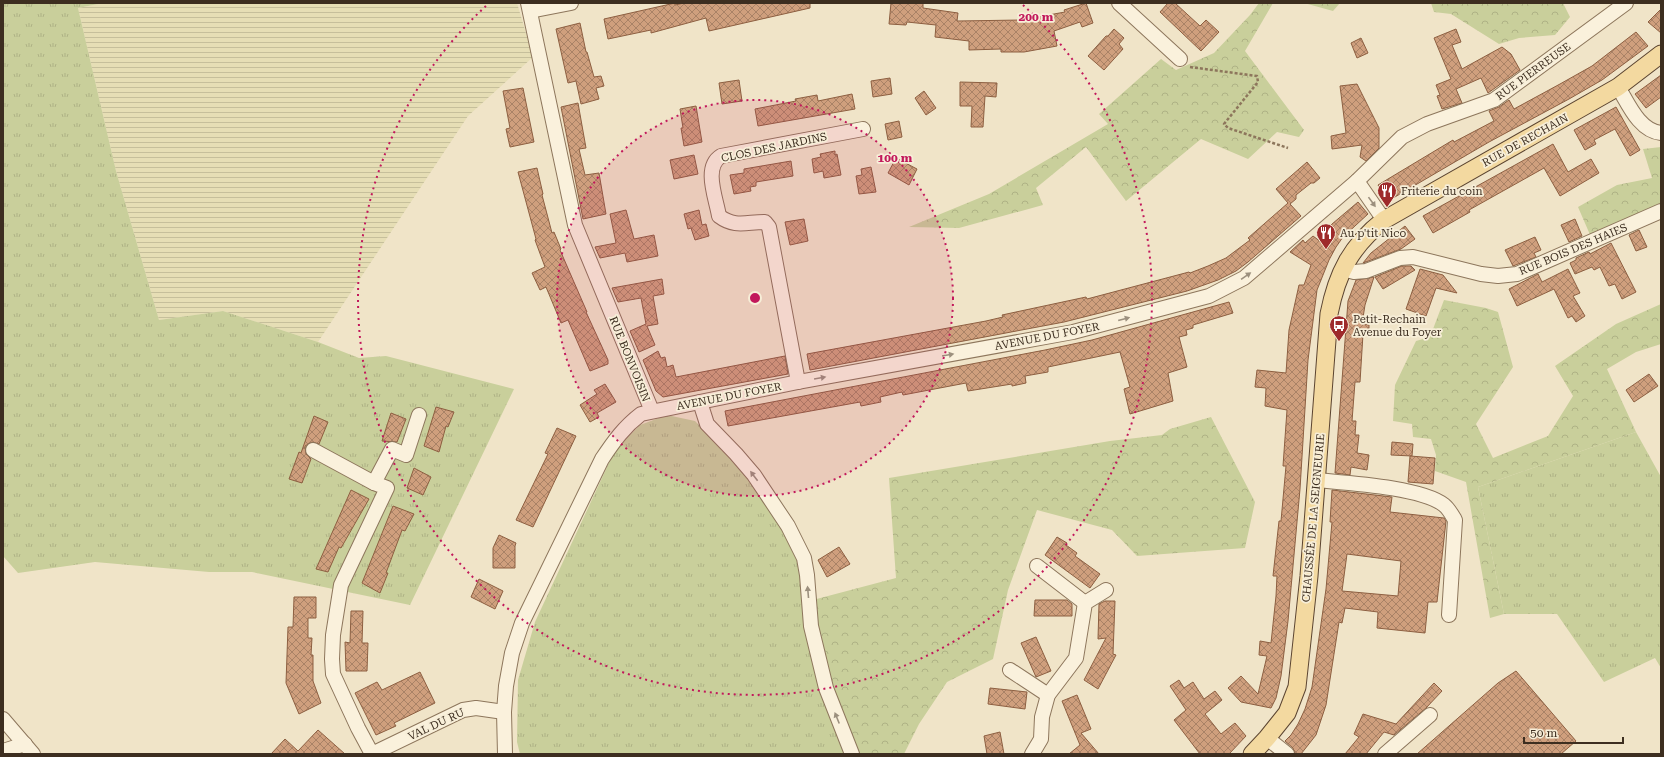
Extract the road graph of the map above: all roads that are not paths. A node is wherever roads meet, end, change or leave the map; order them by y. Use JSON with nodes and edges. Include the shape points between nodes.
{"nodes":[{"id":1,"x":571,"y":3,"type":"edge"},
{"id":2,"x":1119,"y":3,"type":"edge"},
{"id":3,"x":1626,"y":3,"type":"edge"},
{"id":4,"x":529,"y":7,"type":"edge"},
{"id":5,"x":1661,"y":54,"type":"edge"},
{"id":6,"x":1180,"y":59,"type":"road end"},
{"id":7,"x":1618,"y":87,"type":"junction"},
{"id":8,"x":864,"y":129,"type":"dead end"},
{"id":9,"x":1661,"y":133,"type":"edge"},
{"id":10,"x":1357,"y":181,"type":"junction"},
{"id":11,"x":1661,"y":211,"type":"edge"},
{"id":12,"x":1384,"y":220,"type":"junction"},
{"id":13,"x":1343,"y":269,"type":"junction"},
{"id":14,"x":798,"y":382,"type":"junction"},
{"id":15,"x":700,"y":402,"type":"junction"},
{"id":16,"x":652,"y":411,"type":"junction"},
{"id":17,"x":419,"y":415,"type":"dead end"},
{"id":18,"x":313,"y":450,"type":"dead end"},
{"id":19,"x":1316,"y":480,"type":"junction"},
{"id":20,"x":374,"y":483,"type":"junction"},
{"id":21,"x":1037,"y":566,"type":"dead end"},
{"id":22,"x":1106,"y":590,"type":"dead end"},
{"id":23,"x":1085,"y":602,"type":"junction"},
{"id":24,"x":1448,"y":615,"type":"dead end"},
{"id":25,"x":1010,"y":670,"type":"dead end"},
{"id":26,"x":1048,"y":695,"type":"junction"},
{"id":27,"x":504,"y":712,"type":"junction"},
{"id":28,"x":1430,"y":715,"type":"dead end"},
{"id":29,"x":3,"y":719,"type":"edge"},
{"id":30,"x":1267,"y":738,"type":"junction"},
{"id":31,"x":29,"y":749,"type":"edge"},
{"id":32,"x":3,"y":751,"type":"edge"},
{"id":33,"x":372,"y":754,"type":"edge"},
{"id":34,"x":505,"y":754,"type":"edge"},
{"id":35,"x":852,"y":754,"type":"edge"},
{"id":36,"x":1032,"y":754,"type":"edge"},
{"id":37,"x":1252,"y":754,"type":"edge"},
{"id":38,"x":1287,"y":754,"type":"edge"},
{"id":39,"x":1385,"y":754,"type":"edge"}],
"edges":[{"from":1,"to":4,"type":"street"},
{"from":2,"to":6,"type":"street"},
{"from":3,"to":10,"type":"street","name":"RUE PIERREUSE","via":[[1494,100],[1427,124],[1402,137]]},
{"from":4,"to":16,"type":"street","name":"RUE BONVOISIN","via":[[575,225]]},
{"from":5,"to":7,"type":"main road","name":"RUE DE RECHAIN"},
{"from":7,"to":9,"type":"street","via":[[1642,124]]},
{"from":7,"to":12,"type":"main road","name":"RUE DE RECHAIN"},
{"from":8,"to":14,"type":"street","name":"CLOS DES JARDINS","via":[[721,156],[712,166],[719,216],[727,222],[736,224],[765,222],[769,227]]},
{"from":10,"to":12,"type":"street","one_way":true},
{"from":14,"to":10,"type":"street","name":"AVENUE DU FOYER","one_way":true,"via":[[1073,332],[1210,296],[1244,278]]},
{"from":11,"to":13,"type":"street","name":"RUE BOIS DES HAIES","via":[[1517,274],[1481,274],[1413,257],[1400,258],[1366,271],[1354,272]]},
{"from":12,"to":13,"type":"main road","name":"RUE DE RECHAIN","via":[[1356,246]]},
{"from":13,"to":19,"type":"main road","name":"CHAUSSÉE DE LA SEIGNEURIE","via":[[1336,283],[1329,314]]},
{"from":14,"to":15,"type":"street","name":"AVENUE DU FOYER"},
{"from":15,"to":16,"type":"street","name":"AVENUE DU FOYER"},
{"from":35,"to":15,"type":"street","one_way":true,"via":[[826,688],[811,626],[804,558],[788,526],[754,476],[706,424]]},
{"from":16,"to":27,"type":"street","name":"RUE BONVOISIN","via":[[641,414],[616,437],[602,460],[522,622],[512,653]]},
{"from":17,"to":20,"type":"street","via":[[406,455],[392,449]]},
{"from":18,"to":20,"type":"street"},
{"from":19,"to":24,"type":"street","via":[[1395,489],[1427,497],[1444,505],[1455,520]]},
{"from":19,"to":30,"type":"main road","name":"CHAUSSÉE DE LA SEIGNEURIE","via":[[1297,687],[1287,713]]},
{"from":20,"to":33,"type":"street","via":[[387,488],[341,586],[333,634],[332,659],[333,674]]},
{"from":21,"to":23,"type":"street"},
{"from":22,"to":23,"type":"street"},
{"from":23,"to":26,"type":"street","via":[[1076,658]]},
{"from":25,"to":26,"type":"street"},
{"from":26,"to":36,"type":"street","via":[[1042,717],[1041,739]]},
{"from":27,"to":33,"type":"street","name":"VAL DU RU","via":[[476,708],[463,710]]},
{"from":27,"to":34,"type":"street","name":"RUE BONVOISIN"},
{"from":28,"to":39,"type":"street"},
{"from":29,"to":31,"type":"street"},
{"from":30,"to":37,"type":"main road","name":"CHAUSSÉE DE LA SEIGNEURIE"},
{"from":30,"to":38,"type":"street"},
{"from":31,"to":32,"type":"street"}]}
